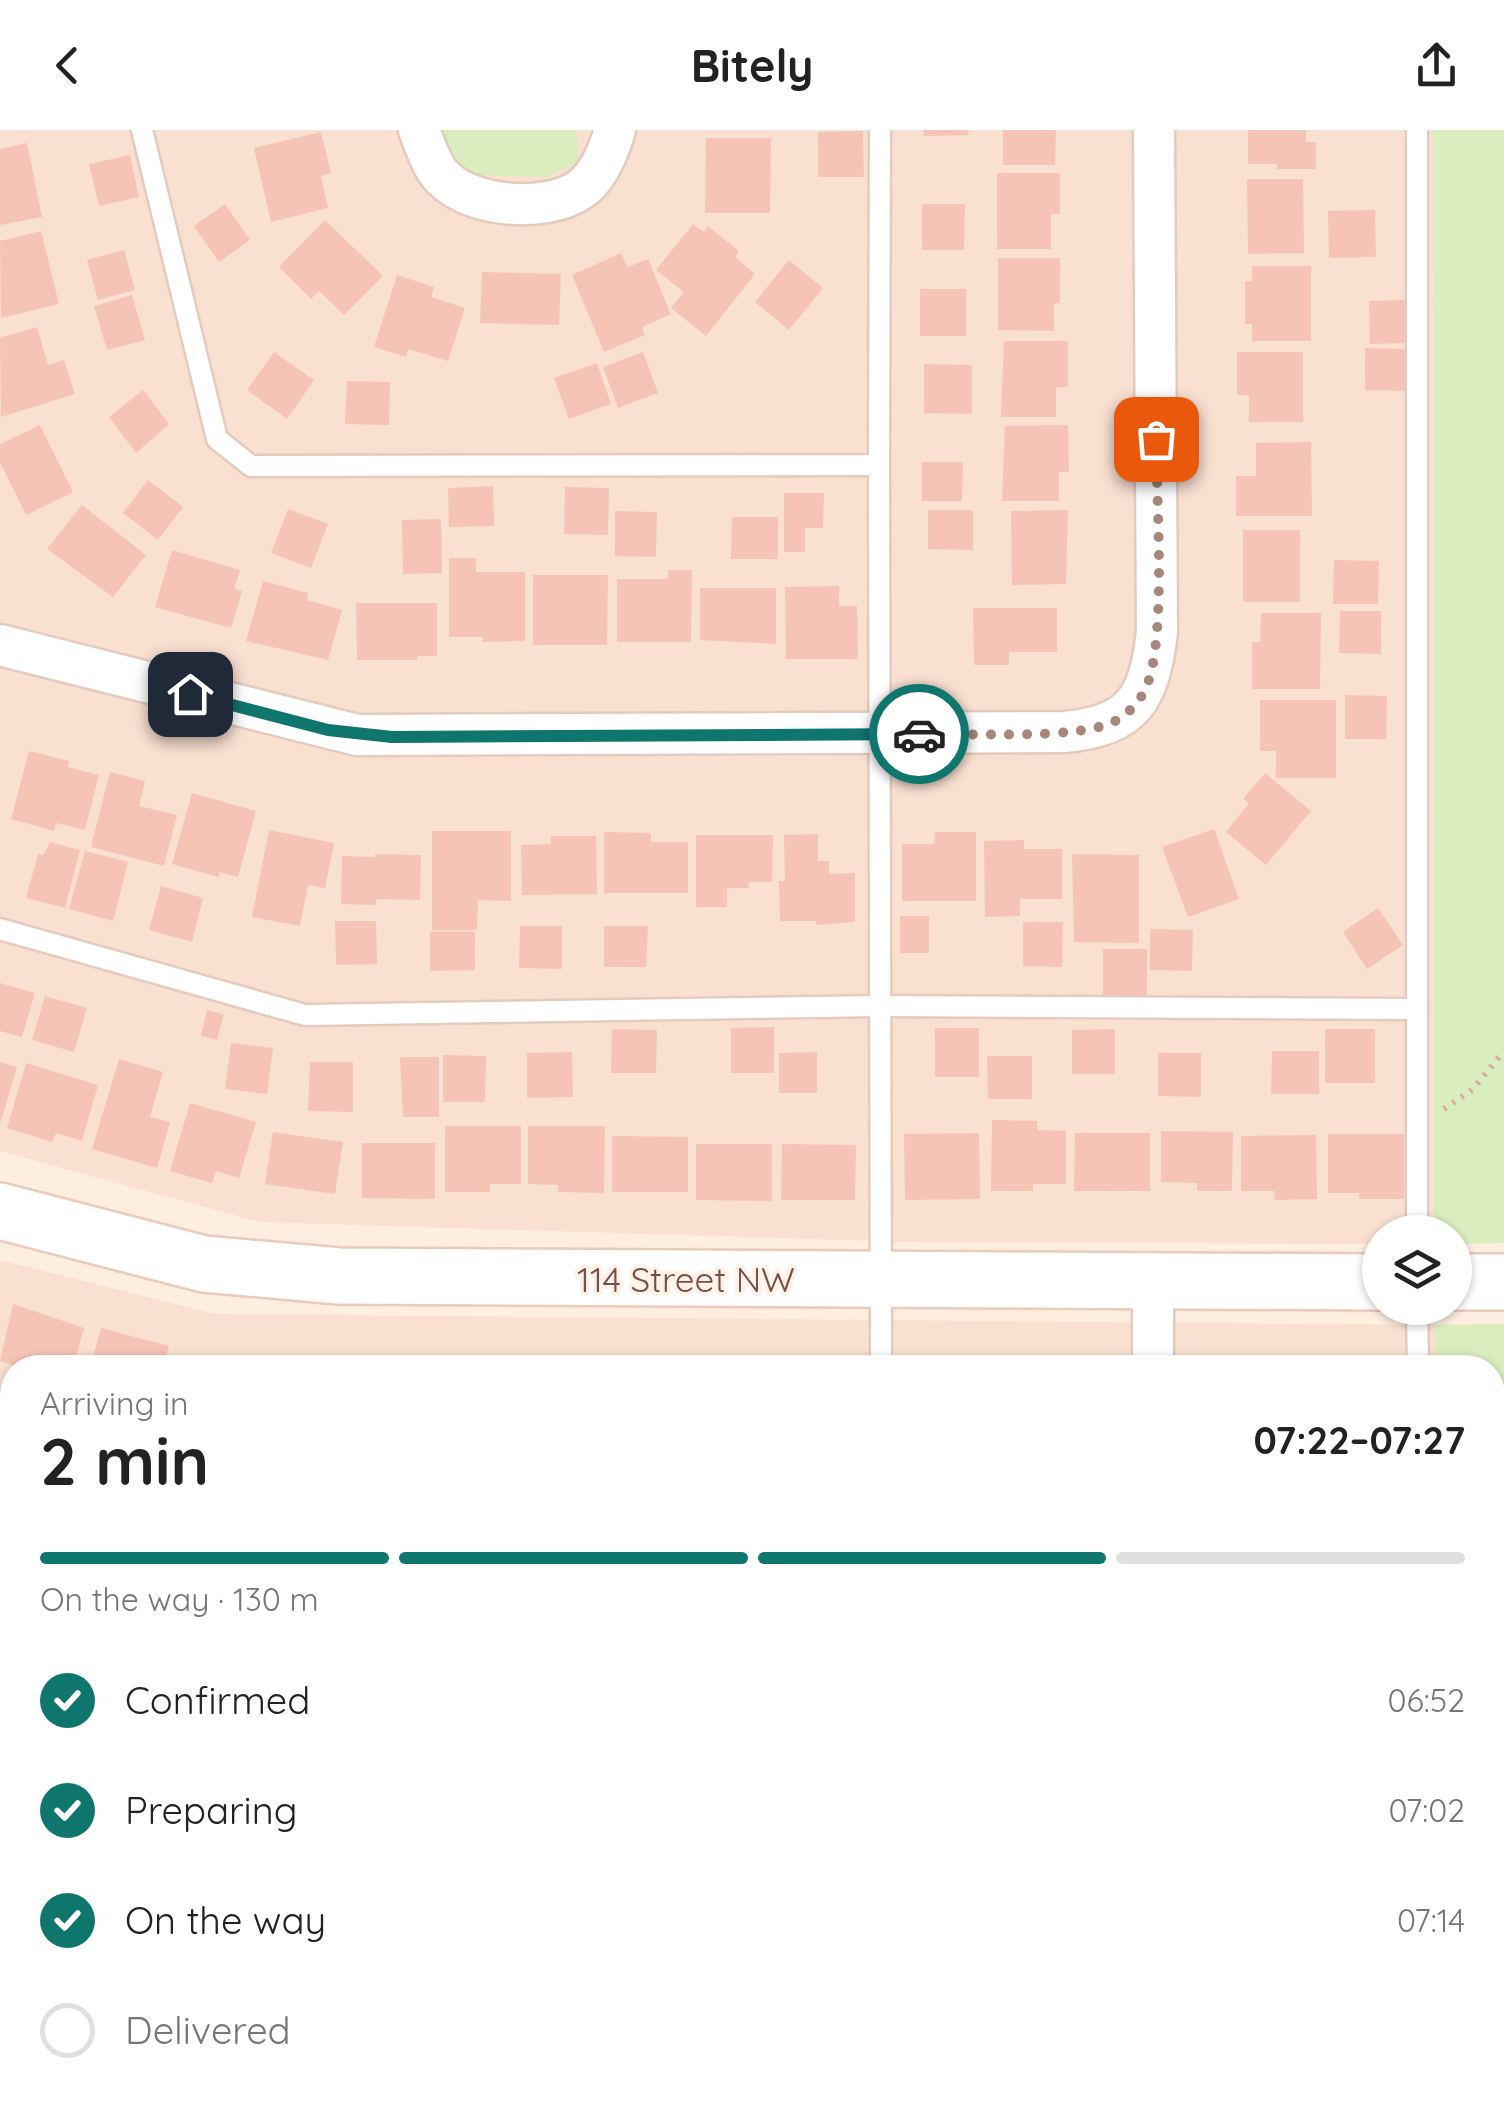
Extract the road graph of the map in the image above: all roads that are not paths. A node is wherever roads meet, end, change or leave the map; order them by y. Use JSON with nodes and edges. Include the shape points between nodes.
{"nodes":[{"id":1,"x":142,"y":130,"type":"edge"},
{"id":2,"x":419,"y":130,"type":"edge"},
{"id":3,"x":615,"y":130,"type":"edge"},
{"id":4,"x":880,"y":130,"type":"edge"},
{"id":5,"x":1154,"y":130,"type":"edge"},
{"id":6,"x":1417,"y":130,"type":"edge"},
{"id":7,"x":879,"y":465,"type":"junction"},
{"id":8,"x":0,"y":645,"type":"edge"},
{"id":9,"x":879,"y":734,"type":"junction"},
{"id":10,"x":0,"y":928,"type":"edge"},
{"id":11,"x":880,"y":1006,"type":"junction"},
{"id":12,"x":1417,"y":1009,"type":"junction"},
{"id":13,"x":0,"y":1211,"type":"edge"},
{"id":14,"x":1417,"y":1215,"type":"edge"},
{"id":15,"x":880,"y":1280,"type":"junction"},
{"id":16,"x":1153,"y":1281,"type":"junction"},
{"id":17,"x":1362,"y":1282,"type":"edge"},
{"id":18,"x":1472,"y":1282,"type":"edge"},
{"id":19,"x":1504,"y":1282,"type":"edge"},
{"id":20,"x":1417,"y":1325,"type":"edge"},
{"id":21,"x":881,"y":1355,"type":"edge"},
{"id":22,"x":1153,"y":1355,"type":"edge"},
{"id":23,"x":1418,"y":1355,"type":"edge"}],
"edges":[{"from":1,"to":7,"type":"lane","via":[[216,438],[251,466]]},
{"from":2,"to":3,"type":"street","via":[[439,174],[470,197],[519,204],[559,202],[584,188]]},
{"from":4,"to":7,"type":"lane"},
{"from":5,"to":9,"type":"street","via":[[1157,632],[1145,691],[1128,713],[1092,729]]},
{"from":6,"to":12,"type":"lane"},
{"from":7,"to":9,"type":"lane"},
{"from":8,"to":9,"type":"street","via":[[357,735]]},
{"from":9,"to":11,"type":"lane"},
{"from":10,"to":11,"type":"lane","via":[[305,1014]]},
{"from":11,"to":12,"type":"lane"},
{"from":11,"to":15,"type":"lane"},
{"from":12,"to":14,"type":"lane"},
{"from":13,"to":15,"type":"street","name":"114 Street NW","via":[[204,1264],[287,1273]]},
{"from":15,"to":16,"type":"street","name":"114 Street NW"},
{"from":15,"to":21,"type":"lane"},
{"from":16,"to":17,"type":"street","name":"114 Street NW"},
{"from":16,"to":22,"type":"street"},
{"from":18,"to":19,"type":"street"},
{"from":20,"to":23,"type":"lane"}]}
